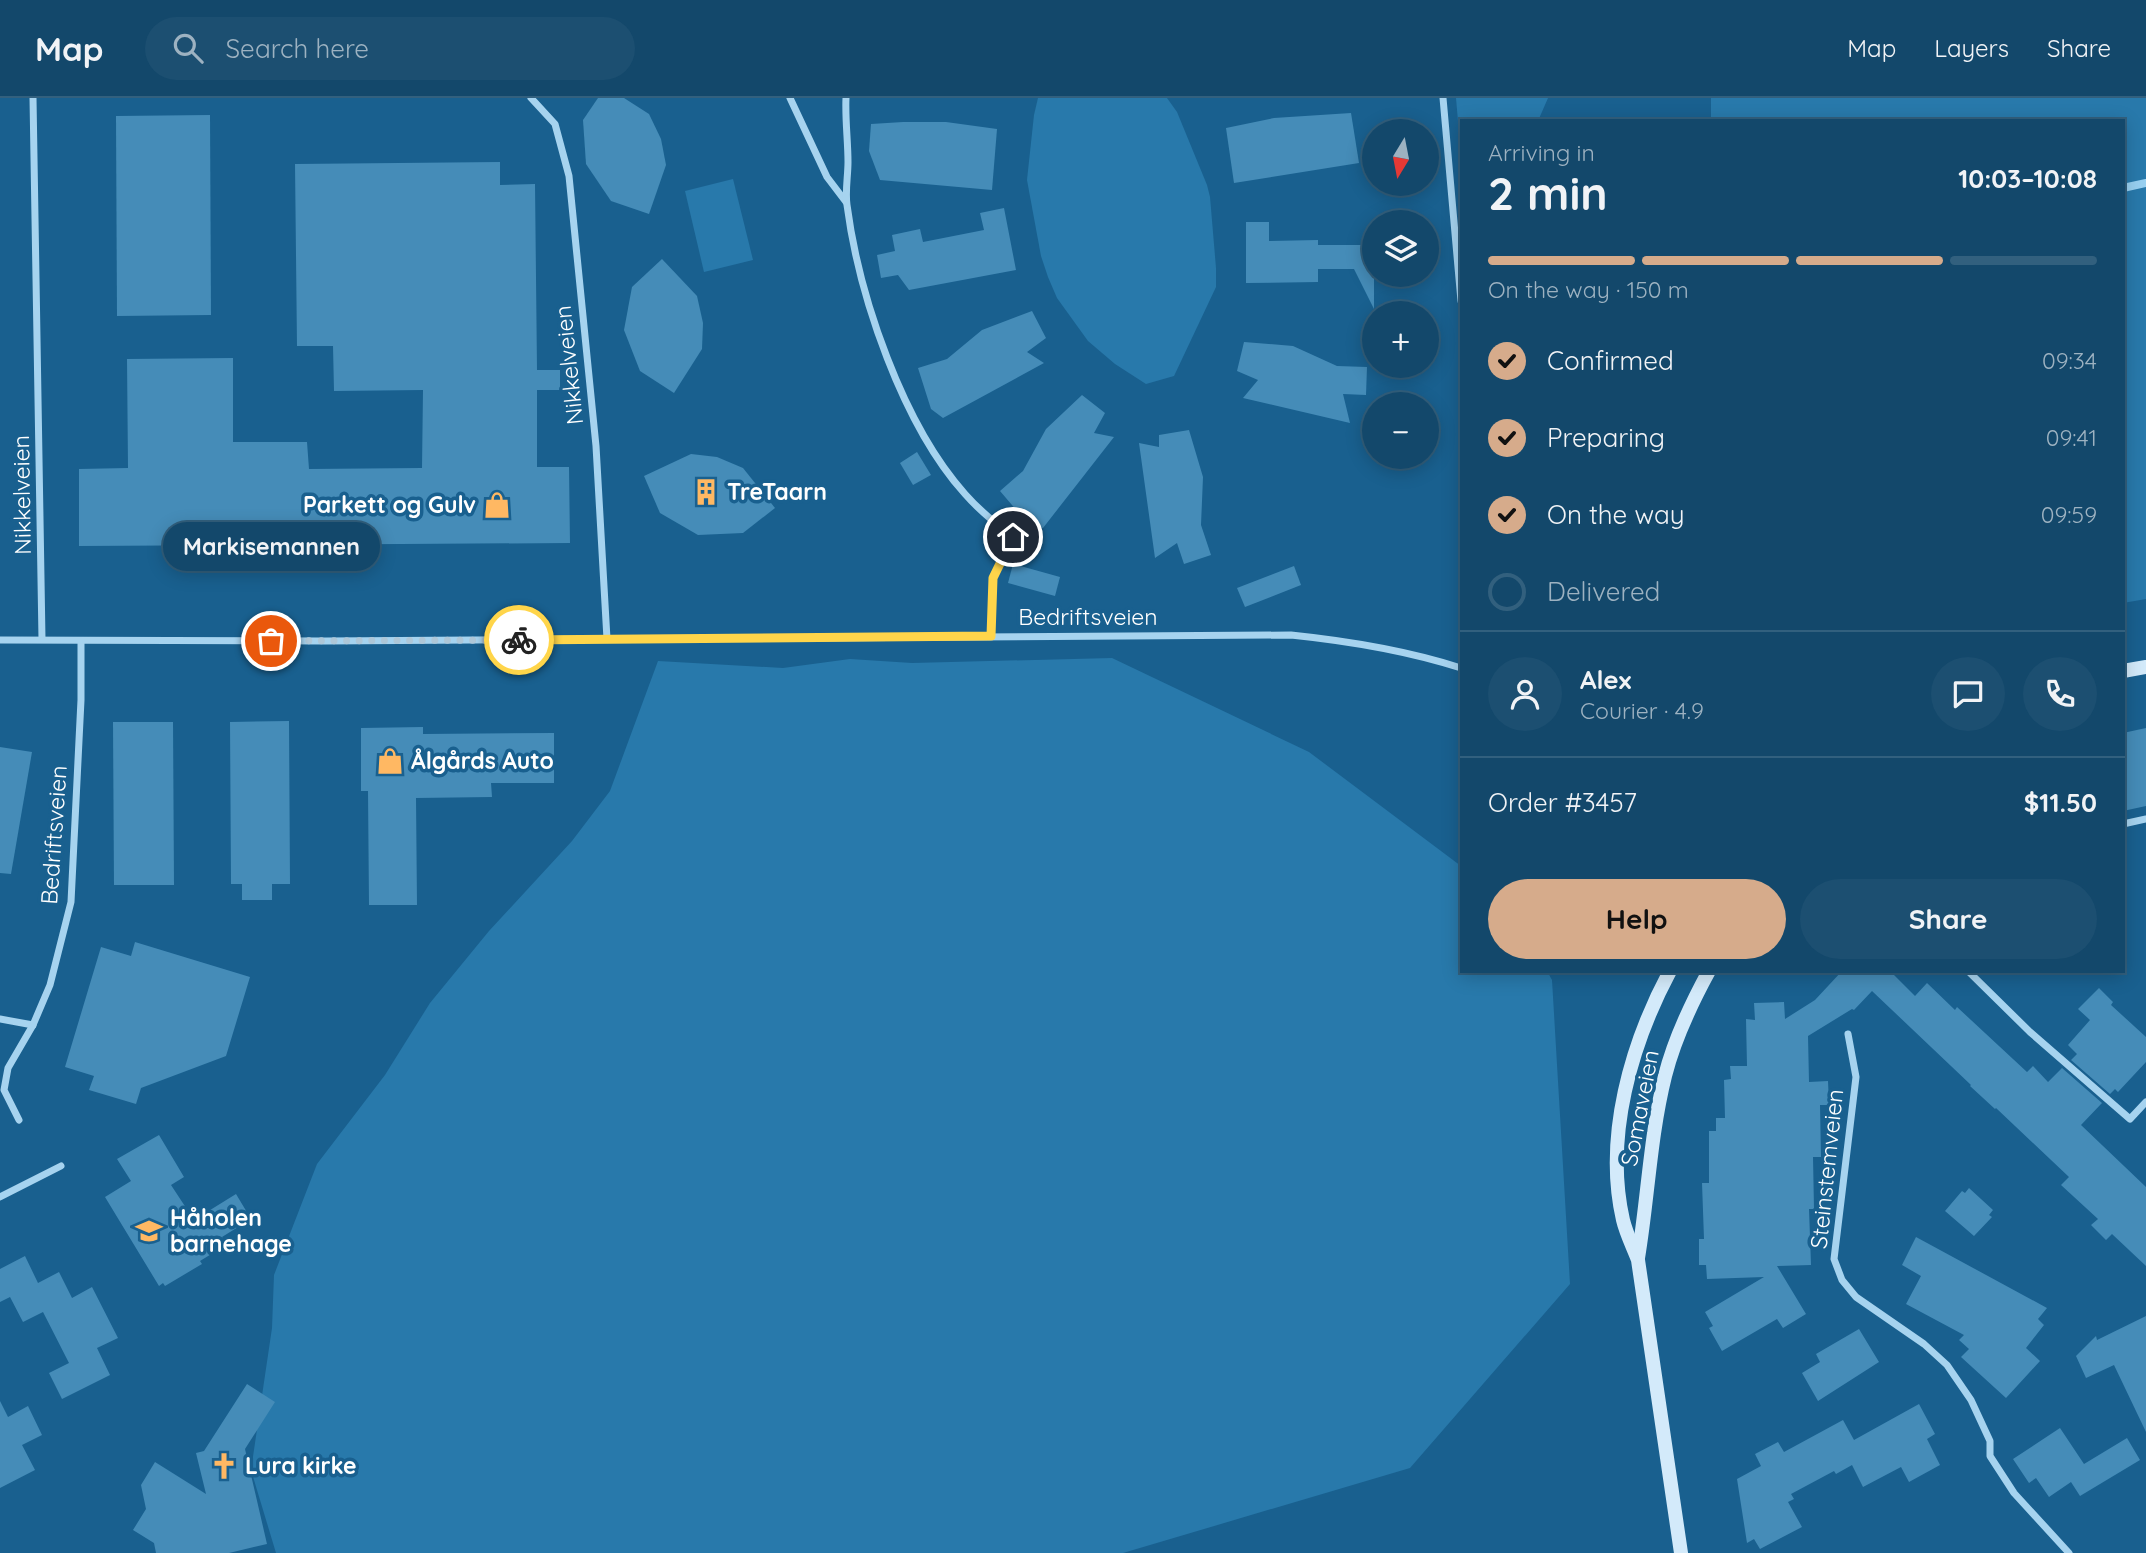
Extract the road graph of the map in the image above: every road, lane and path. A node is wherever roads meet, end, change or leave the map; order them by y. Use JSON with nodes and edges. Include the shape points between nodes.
{"nodes":[{"id":1,"x":33,"y":98,"type":"edge"},
{"id":2,"x":531,"y":98,"type":"edge"},
{"id":3,"x":790,"y":98,"type":"edge"},
{"id":4,"x":846,"y":98,"type":"edge"},
{"id":5,"x":1443,"y":98,"type":"edge"},
{"id":6,"x":847,"y":202,"type":"junction"},
{"id":7,"x":1460,"y":290,"type":"edge"},
{"id":8,"x":991,"y":636,"type":"junction"},
{"id":9,"x":42,"y":639,"type":"junction"},
{"id":10,"x":607,"y":639,"type":"junction"},
{"id":11,"x":0,"y":640,"type":"edge"},
{"id":12,"x":81,"y":642,"type":"junction"},
{"id":13,"x":2146,"y":667,"type":"edge"},
{"id":14,"x":1460,"y":668,"type":"edge"},
{"id":15,"x":2125,"y":671,"type":"edge"},
{"id":16,"x":2146,"y":819,"type":"edge"},
{"id":17,"x":2125,"y":824,"type":"edge"},
{"id":18,"x":1669,"y":973,"type":"edge"},
{"id":19,"x":1708,"y":973,"type":"edge"},
{"id":20,"x":1970,"y":973,"type":"edge"},
{"id":21,"x":0,"y":1019,"type":"edge"},
{"id":22,"x":33,"y":1025,"type":"junction"},
{"id":23,"x":1848,"y":1034,"type":"dead end"},
{"id":24,"x":2146,"y":1102,"type":"edge"},
{"id":25,"x":19,"y":1120,"type":"dead end"},
{"id":26,"x":61,"y":1166,"type":"dead end"},
{"id":27,"x":0,"y":1198,"type":"edge"},
{"id":28,"x":1638,"y":1260,"type":"junction"},
{"id":29,"x":1681,"y":1553,"type":"edge"},
{"id":30,"x":2069,"y":1553,"type":"edge"}],
"edges":[{"from":1,"to":9,"type":"street","name":"Nikkelveien"},
{"from":2,"to":10,"type":"street","name":"Nikkelveien","via":[[555,124],[569,176],[596,446]]},
{"from":3,"to":6,"type":"street","via":[[827,177]]},
{"from":4,"to":6,"type":"street"},
{"from":5,"to":7,"type":"street"},
{"from":6,"to":8,"type":"street","via":[[868,305],[908,402],[930,445],[964,493],[1013,537],[993,578]]},
{"from":8,"to":10,"type":"street","name":"Bedriftsveien"},
{"from":8,"to":14,"type":"street","name":"Bedriftsveien","via":[[1291,635],[1350,641]]},
{"from":9,"to":11,"type":"street","name":"Bedriftsveien"},
{"from":9,"to":12,"type":"street","name":"Bedriftsveien"},
{"from":10,"to":12,"type":"street","name":"Bedriftsveien"},
{"from":12,"to":22,"type":"street","name":"Bedriftsveien","via":[[71,902],[50,985]]},
{"from":13,"to":15,"type":"main road"},
{"from":16,"to":17,"type":"street"},
{"from":18,"to":28,"type":"main road","name":"Somaveien","via":[[1631,1065],[1621,1114],[1621,1209]]},
{"from":19,"to":28,"type":"main road","name":"Somaveien","via":[[1665,1074]]},
{"from":20,"to":24,"type":"street","via":[[2130,1119]]},
{"from":21,"to":22,"type":"street"},
{"from":22,"to":25,"type":"street","name":"Bedriftsveien","via":[[8,1068],[4,1090]]},
{"from":23,"to":30,"type":"street","name":"Steinstemveien","via":[[1856,1077],[1834,1259],[1842,1280],[1856,1297],[1924,1344],[1947,1366],[1971,1400],[1990,1441],[1990,1456],[2014,1493]]},
{"from":26,"to":27,"type":"street"},
{"from":28,"to":29,"type":"main road","name":"Somaveien"}]}
